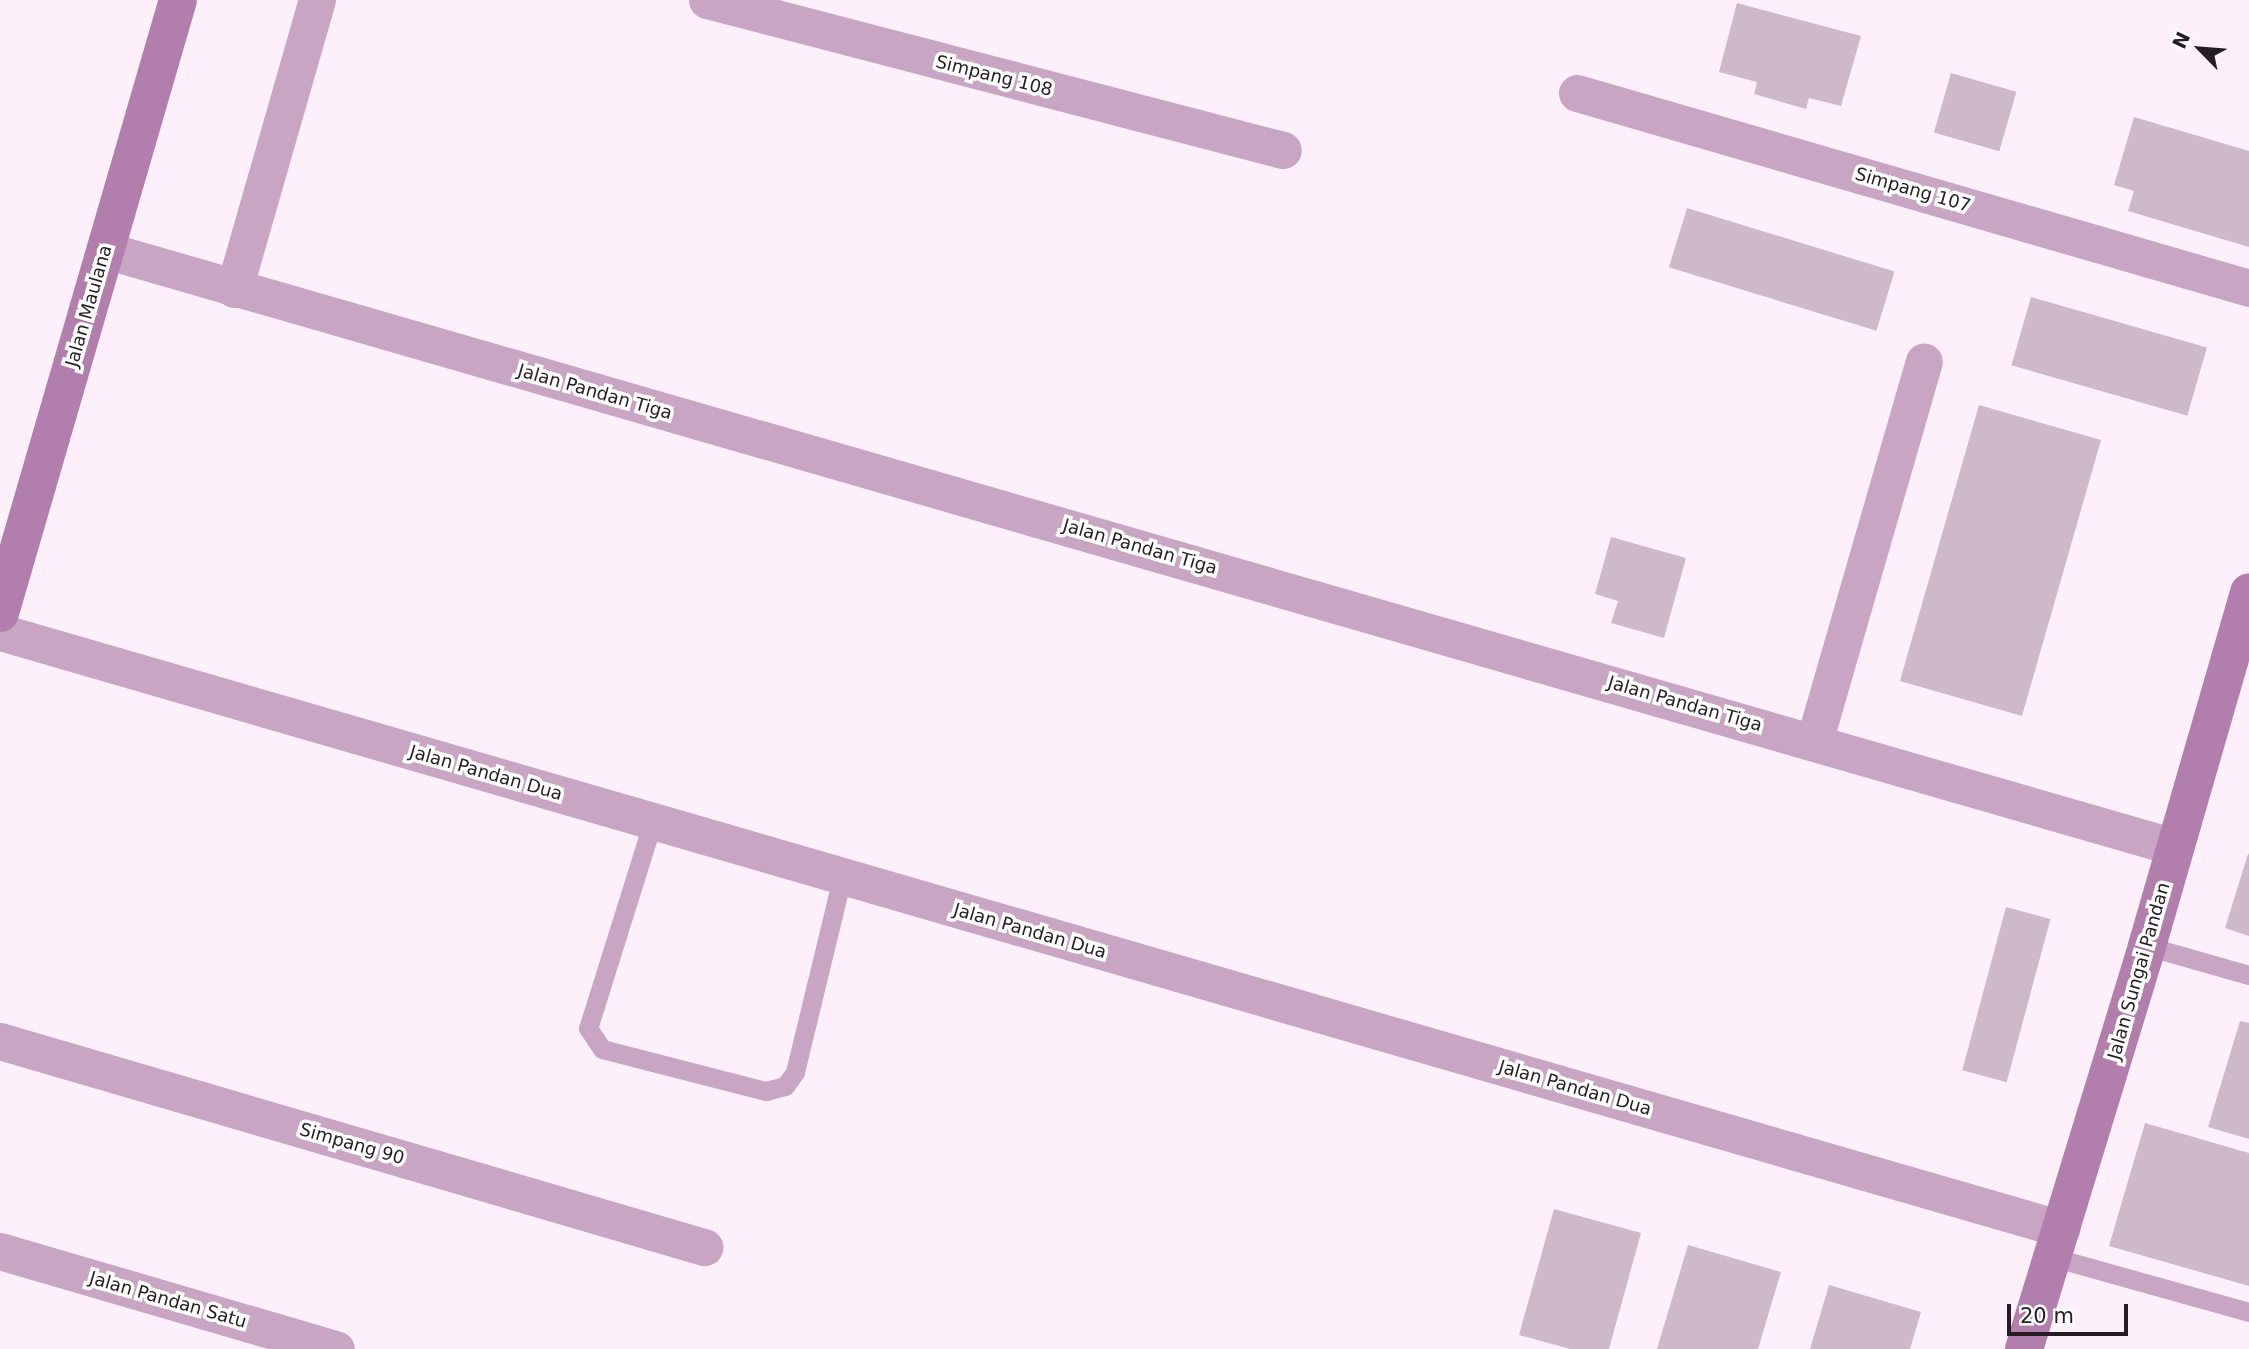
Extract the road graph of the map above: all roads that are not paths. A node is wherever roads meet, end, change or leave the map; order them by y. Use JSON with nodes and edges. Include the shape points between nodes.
{"nodes":[{"id":1,"x":178,"y":0,"type":"edge"},
{"id":2,"x":317,"y":0,"type":"edge"},
{"id":3,"x":707,"y":0,"type":"edge"},
{"id":4,"x":1577,"y":93,"type":"dead end"},
{"id":5,"x":1283,"y":150,"type":"dead end"},
{"id":6,"x":105,"y":250,"type":"junction"},
{"id":7,"x":2249,"y":288,"type":"edge"},
{"id":8,"x":234,"y":289,"type":"junction"},
{"id":9,"x":1924,"y":362,"type":"dead end"},
{"id":10,"x":8,"y":555,"type":"edge"},
{"id":11,"x":2249,"y":592,"type":"edge"},
{"id":12,"x":0,"y":612,"type":"edge"},
{"id":13,"x":0,"y":632,"type":"edge"},
{"id":14,"x":2239,"y":665,"type":"edge"},
{"id":15,"x":1814,"y":742,"type":"junction"},
{"id":16,"x":653,"y":821,"type":"junction"},
{"id":17,"x":2175,"y":846,"type":"junction"},
{"id":18,"x":842,"y":877,"type":"junction"},
{"id":19,"x":2147,"y":946,"type":"junction"},
{"id":20,"x":2249,"y":975,"type":"edge"},
{"id":21,"x":0,"y":1041,"type":"edge"},
{"id":22,"x":2057,"y":1243,"type":"junction"},
{"id":23,"x":704,"y":1247,"type":"dead end"},
{"id":24,"x":0,"y":1251,"type":"edge"},
{"id":25,"x":2249,"y":1312,"type":"edge"},
{"id":26,"x":336,"y":1349,"type":"edge"},
{"id":27,"x":2024,"y":1349,"type":"edge"}],
"edges":[{"from":1,"to":6,"type":"street","name":"Jalan Maulana"},
{"from":2,"to":8,"type":"street"},
{"from":3,"to":5,"type":"street","name":"Simpang 108"},
{"from":4,"to":7,"type":"street","name":"Simpang 107"},
{"from":6,"to":8,"type":"street","name":"Jalan Pandan Tiga"},
{"from":6,"to":10,"type":"street","name":"Jalan Maulana"},
{"from":8,"to":15,"type":"street","name":"Jalan Pandan Tiga"},
{"from":9,"to":15,"type":"street"},
{"from":10,"to":12,"type":"street","name":"Jalan Maulana"},
{"from":11,"to":14,"type":"street","name":"Jalan Sungai Pandan"},
{"from":13,"to":16,"type":"street","name":"Jalan Pandan Dua"},
{"from":14,"to":17,"type":"street","name":"Jalan Sungai Pandan"},
{"from":15,"to":17,"type":"street","name":"Jalan Pandan Tiga"},
{"from":16,"to":18,"type":"street","name":"Jalan Pandan Dua"},
{"from":16,"to":18,"type":"lane","via":[[589,1028],[602,1049],[766,1091],[785,1086],[795,1072]]},
{"from":17,"to":19,"type":"street","name":"Jalan Sungai Pandan"},
{"from":18,"to":22,"type":"street","name":"Jalan Pandan Dua"},
{"from":19,"to":20,"type":"lane"},
{"from":19,"to":22,"type":"street","name":"Jalan Sungai Pandan"},
{"from":21,"to":23,"type":"street","name":"Simpang 90"},
{"from":22,"to":25,"type":"lane"},
{"from":22,"to":27,"type":"street","name":"Jalan Sungai Pandan"},
{"from":24,"to":26,"type":"street","name":"Jalan Pandan Satu"}]}
